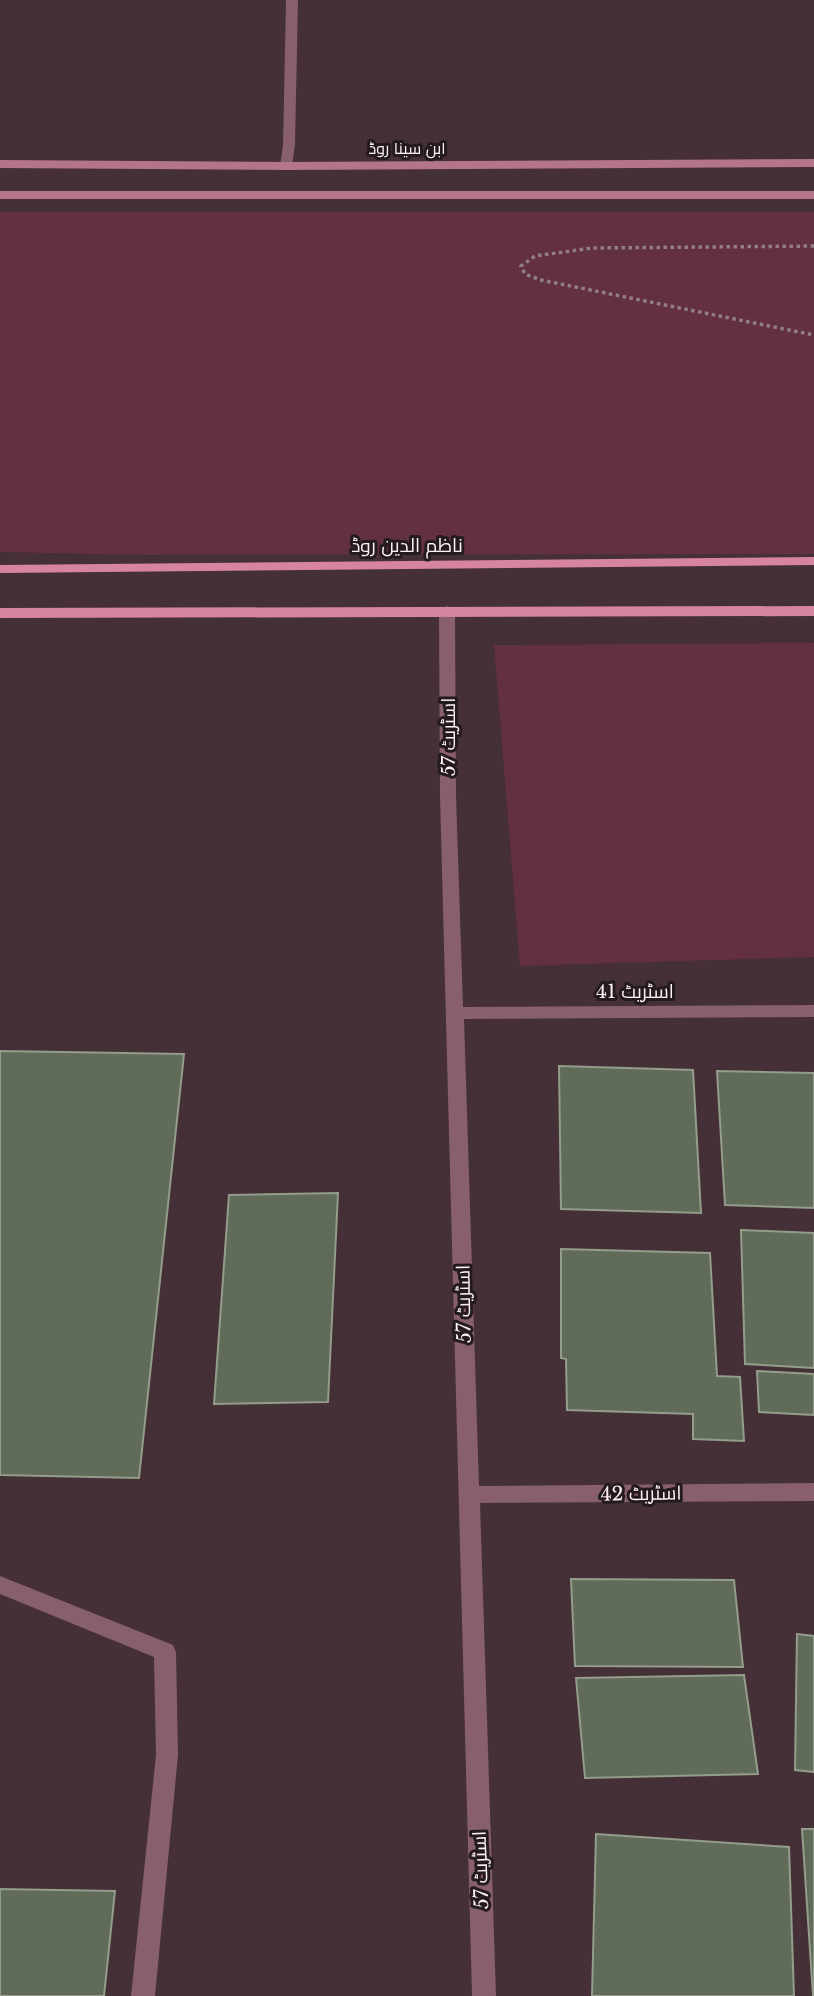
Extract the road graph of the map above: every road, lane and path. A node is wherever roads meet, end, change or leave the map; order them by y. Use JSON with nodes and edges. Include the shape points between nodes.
{"nodes":[{"id":1,"x":292,"y":0,"type":"edge"},
{"id":2,"x":814,"y":163,"type":"edge"},
{"id":3,"x":0,"y":164,"type":"edge"},
{"id":4,"x":286,"y":166,"type":"junction"},
{"id":5,"x":0,"y":195,"type":"edge"},
{"id":6,"x":814,"y":195,"type":"edge"},
{"id":7,"x":814,"y":246,"type":"edge"},
{"id":8,"x":814,"y":335,"type":"edge"},
{"id":9,"x":814,"y":561,"type":"edge"},
{"id":10,"x":0,"y":569,"type":"edge"},
{"id":11,"x":447,"y":611,"type":"junction"},
{"id":12,"x":814,"y":611,"type":"edge"},
{"id":13,"x":0,"y":613,"type":"edge"},
{"id":14,"x":814,"y":1011,"type":"edge"},
{"id":15,"x":456,"y":1013,"type":"junction"},
{"id":16,"x":814,"y":1492,"type":"edge"},
{"id":17,"x":467,"y":1495,"type":"junction"},
{"id":18,"x":0,"y":1585,"type":"edge"},
{"id":19,"x":143,"y":1996,"type":"edge"},
{"id":20,"x":484,"y":1996,"type":"edge"}],
"edges":[{"from":1,"to":4,"type":"street"},
{"from":2,"to":4,"type":"main road","name":"ابن سینا روڈ"},
{"from":3,"to":4,"type":"main road","name":"ابن سینا روڈ"},
{"from":5,"to":6,"type":"main road"},
{"from":7,"to":8,"type":"path","via":[[592,248],[535,256],[521,266],[526,274],[541,279]]},
{"from":9,"to":10,"type":"main road","name":"ناظم الدین روڈ"},
{"from":11,"to":12,"type":"main road"},
{"from":11,"to":13,"type":"main road"},
{"from":11,"to":15,"type":"street","name":"اسٹریٹ 57"},
{"from":14,"to":15,"type":"street","name":"اسٹریٹ 41"},
{"from":15,"to":17,"type":"street","name":"اسٹریٹ 57"},
{"from":16,"to":17,"type":"street","name":"اسٹریٹ 42"},
{"from":17,"to":20,"type":"street","name":"اسٹریٹ 57"},
{"from":18,"to":19,"type":"street","via":[[165,1652],[167,1755]]}]}
